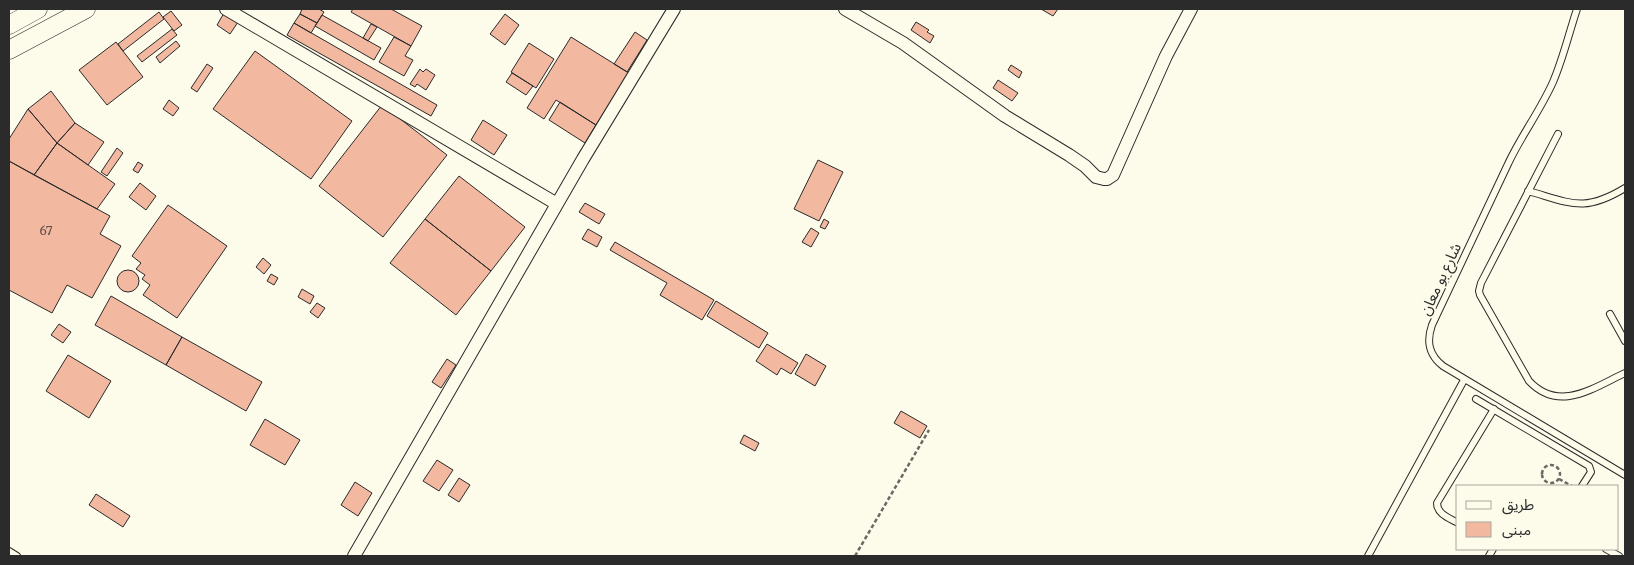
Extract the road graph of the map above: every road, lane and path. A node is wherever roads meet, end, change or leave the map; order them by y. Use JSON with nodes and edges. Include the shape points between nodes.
{"nodes":[{"id":1,"x":38,"y":9,"type":"edge"},
{"id":2,"x":86,"y":9,"type":"edge"},
{"id":3,"x":226,"y":9,"type":"edge"},
{"id":4,"x":674,"y":9,"type":"edge"},
{"id":5,"x":845,"y":9,"type":"edge"},
{"id":6,"x":1191,"y":9,"type":"edge"},
{"id":7,"x":1577,"y":9,"type":"edge"},
{"id":8,"x":9,"y":24,"type":"edge"},
{"id":9,"x":9,"y":50,"type":"edge"},
{"id":10,"x":1558,"y":134,"type":"dead end"},
{"id":11,"x":1625,"y":188,"type":"edge"},
{"id":12,"x":1528,"y":191,"type":"junction"},
{"id":13,"x":557,"y":204,"type":"junction"},
{"id":14,"x":1610,"y":314,"type":"dead end"},
{"id":15,"x":1625,"y":341,"type":"edge"},
{"id":16,"x":1625,"y":373,"type":"edge"},
{"id":17,"x":1464,"y":380,"type":"junction"},
{"id":18,"x":1476,"y":400,"type":"dead end"},
{"id":19,"x":1494,"y":409,"type":"junction"},
{"id":20,"x":929,"y":430,"type":"dead end"},
{"id":21,"x":1625,"y":475,"type":"edge"},
{"id":22,"x":1559,"y":478,"type":"junction"},
{"id":23,"x":1570,"y":485,"type":"edge"},
{"id":24,"x":1583,"y":485,"type":"edge"},
{"id":25,"x":1456,"y":522,"type":"edge"},
{"id":26,"x":1608,"y":550,"type":"edge"},
{"id":27,"x":9,"y":551,"type":"edge"},
{"id":28,"x":17,"y":556,"type":"edge"},
{"id":29,"x":354,"y":556,"type":"edge"},
{"id":30,"x":855,"y":556,"type":"edge"},
{"id":31,"x":1368,"y":556,"type":"edge"},
{"id":32,"x":1619,"y":556,"type":"edge"}],
"edges":[{"from":1,"to":8,"type":"main road"},
{"from":2,"to":9,"type":"main road"},
{"from":3,"to":13,"type":"street"},
{"from":4,"to":13,"type":"street"},
{"from":5,"to":6,"type":"street","via":[[903,43],[1005,116],[1053,144],[1096,177],[1104,179],[1113,174],[1166,56]]},
{"from":7,"to":17,"type":"lane","name":"شارع بو معان","via":[[1552,83],[1518,142],[1429,333],[1429,347],[1435,360]]},
{"from":10,"to":12,"type":"lane"},
{"from":11,"to":12,"type":"lane","via":[[1604,200],[1582,204]]},
{"from":12,"to":16,"type":"lane","via":[[1479,287],[1480,295],[1529,380],[1543,392],[1566,398]]},
{"from":13,"to":29,"type":"street"},
{"from":14,"to":15,"type":"lane"},
{"from":17,"to":21,"type":"lane","name":"شارع بو معان"},
{"from":17,"to":31,"type":"lane"},
{"from":18,"to":19,"type":"lane"},
{"from":19,"to":24,"type":"lane","via":[[1589,466],[1591,472]]},
{"from":19,"to":25,"type":"lane","via":[[1437,503],[1439,512]]},
{"from":20,"to":30,"type":"path"},
{"from":22,"to":22,"type":"path","via":[[1556,466],[1546,466],[1543,470],[1543,479],[1547,482],[1556,482]]},
{"from":22,"to":23,"type":"path"},
{"from":26,"to":32,"type":"lane"},
{"from":27,"to":28,"type":"lane"}]}
